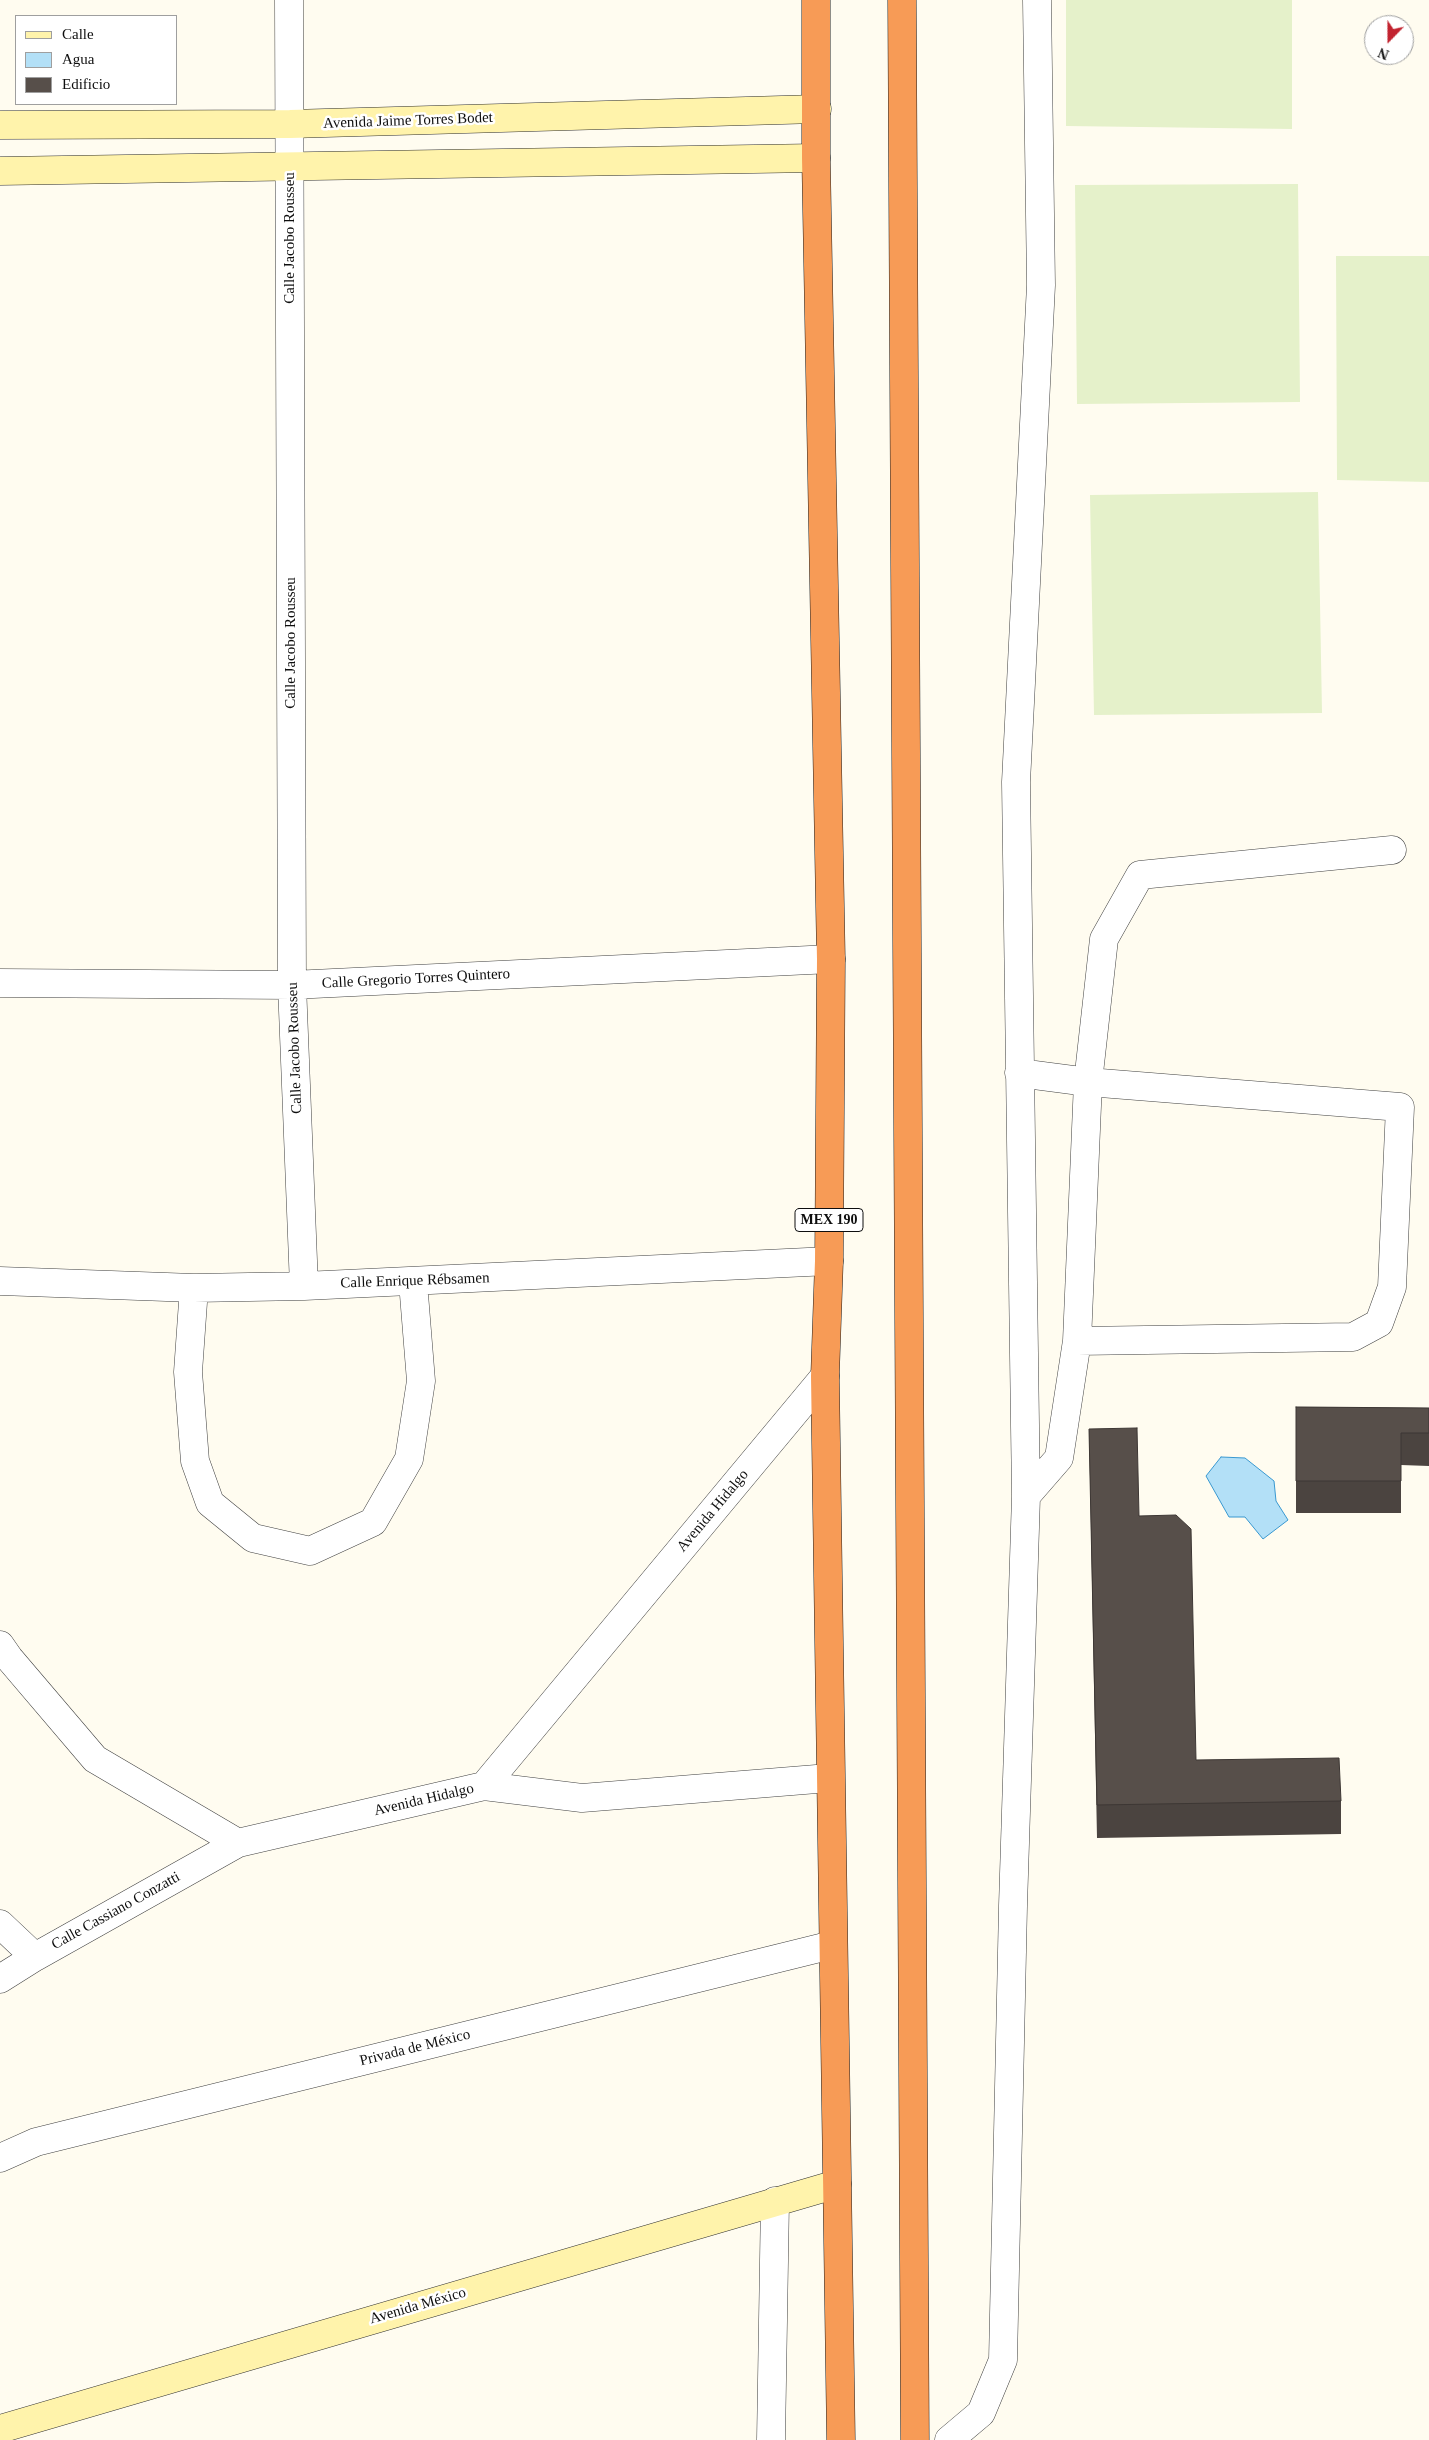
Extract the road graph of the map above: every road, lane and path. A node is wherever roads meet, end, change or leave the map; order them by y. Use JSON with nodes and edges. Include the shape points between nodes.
{"nodes":[{"id":1,"x":289,"y":0,"type":"edge"},
{"id":2,"x":816,"y":0,"type":"edge"},
{"id":3,"x":902,"y":0,"type":"edge"},
{"id":4,"x":1037,"y":0,"type":"edge"},
{"id":5,"x":817,"y":109,"type":"junction"},
{"id":6,"x":290,"y":124,"type":"junction"},
{"id":7,"x":0,"y":125,"type":"edge"},
{"id":8,"x":816,"y":158,"type":"junction"},
{"id":9,"x":290,"y":167,"type":"junction"},
{"id":10,"x":0,"y":171,"type":"edge"},
{"id":11,"x":1392,"y":850,"type":"dead end"},
{"id":12,"x":831,"y":959,"type":"junction"},
{"id":13,"x":0,"y":983,"type":"edge"},
{"id":14,"x":292,"y":985,"type":"junction"},
{"id":15,"x":1019,"y":1073,"type":"junction"},
{"id":16,"x":1088,"y":1082,"type":"junction"},
{"id":17,"x":829,"y":1261,"type":"junction"},
{"id":18,"x":0,"y":1281,"type":"edge"},
{"id":19,"x":412,"y":1282,"type":"junction"},
{"id":20,"x":304,"y":1286,"type":"junction"},
{"id":21,"x":194,"y":1288,"type":"junction"},
{"id":22,"x":1077,"y":1341,"type":"junction"},
{"id":23,"x":825,"y":1376,"type":"junction"},
{"id":24,"x":1026,"y":1496,"type":"junction"},
{"id":25,"x":0,"y":1644,"type":"edge"},
{"id":26,"x":829,"y":1778,"type":"junction"},
{"id":27,"x":484,"y":1786,"type":"junction"},
{"id":28,"x":238,"y":1843,"type":"junction"},
{"id":29,"x":0,"y":1924,"type":"edge"},
{"id":30,"x":832,"y":1945,"type":"junction"},
{"id":31,"x":34,"y":1956,"type":"junction"},
{"id":32,"x":0,"y":1979,"type":"edge"},
{"id":33,"x":0,"y":2158,"type":"edge"},
{"id":34,"x":836,"y":2184,"type":"junction"},
{"id":35,"x":775,"y":2201,"type":"junction"},
{"id":36,"x":0,"y":2429,"type":"edge"},
{"id":37,"x":771,"y":2440,"type":"edge"},
{"id":38,"x":841,"y":2440,"type":"edge"},
{"id":39,"x":914,"y":2440,"type":"edge"},
{"id":40,"x":949,"y":2440,"type":"edge"}],
"edges":[{"from":1,"to":6,"type":"street","name":"Calle Jacobo Rousseu"},
{"from":2,"to":5,"type":"highway","number":"MEX 190"},
{"from":3,"to":39,"type":"highway"},
{"from":4,"to":15,"type":"street","via":[[1041,285],[1016,782]]},
{"from":5,"to":6,"type":"street","name":"Avenida Jaime Torres Bodet"},
{"from":5,"to":8,"type":"highway","number":"MEX 190"},
{"from":6,"to":7,"type":"street","name":"Avenida Jaime Torres Bodet"},
{"from":6,"to":9,"type":"street","name":"Calle Jacobo Rousseu"},
{"from":8,"to":9,"type":"street"},
{"from":8,"to":12,"type":"highway","number":"MEX 190"},
{"from":9,"to":10,"type":"street"},
{"from":9,"to":14,"type":"street","name":"Calle Jacobo Rousseu"},
{"from":11,"to":16,"type":"street","via":[[1140,875],[1104,939]]},
{"from":12,"to":14,"type":"street","name":"Calle Gregorio Torres Quintero"},
{"from":12,"to":17,"type":"highway","number":"MEX 190"},
{"from":13,"to":14,"type":"street","name":"Calle Gregorio Torres Quintero"},
{"from":14,"to":20,"type":"street","name":"Calle Jacobo Rousseu"},
{"from":15,"to":16,"type":"street"},
{"from":15,"to":24,"type":"street"},
{"from":16,"to":22,"type":"street"},
{"from":16,"to":22,"type":"street","via":[[1400,1106],[1394,1249],[1392,1287],[1379,1323],[1353,1337]]},
{"from":17,"to":19,"type":"street","name":"Calle Enrique Rébsamen"},
{"from":17,"to":23,"type":"highway","number":"MEX 190"},
{"from":18,"to":21,"type":"street","name":"Calle Enrique Rébsamen"},
{"from":19,"to":20,"type":"street","name":"Calle Enrique Rébsamen"},
{"from":19,"to":21,"type":"street","via":[[421,1381],[409,1458],[373,1522],[310,1550],[253,1538],[210,1503],[195,1461],[188,1372]]},
{"from":20,"to":21,"type":"street","name":"Calle Enrique Rébsamen"},
{"from":22,"to":24,"type":"street","via":[[1059,1458]]},
{"from":23,"to":26,"type":"highway","number":"MEX 190"},
{"from":23,"to":27,"type":"street","name":"Avenida Hidalgo"},
{"from":24,"to":40,"type":"street","via":[[1003,2360],[981,2413]]},
{"from":25,"to":28,"type":"street","via":[[8,1658],[96,1759]]},
{"from":26,"to":27,"type":"street","via":[[582,1798]]},
{"from":26,"to":30,"type":"highway","number":"MEX 190"},
{"from":27,"to":28,"type":"street","name":"Avenida Hidalgo"},
{"from":28,"to":31,"type":"street","name":"Calle Cassiano Conzatti"},
{"from":29,"to":31,"type":"street","name":"Calle Cassiano Conzatti"},
{"from":30,"to":33,"type":"street","name":"Privada de México","via":[[46,2139]]},
{"from":30,"to":34,"type":"highway","number":"MEX 190"},
{"from":31,"to":32,"type":"street"},
{"from":34,"to":35,"type":"street","name":"Avenida México"},
{"from":34,"to":38,"type":"highway","number":"MEX 190"},
{"from":35,"to":36,"type":"street","name":"Avenida México"},
{"from":35,"to":37,"type":"street"}]}
